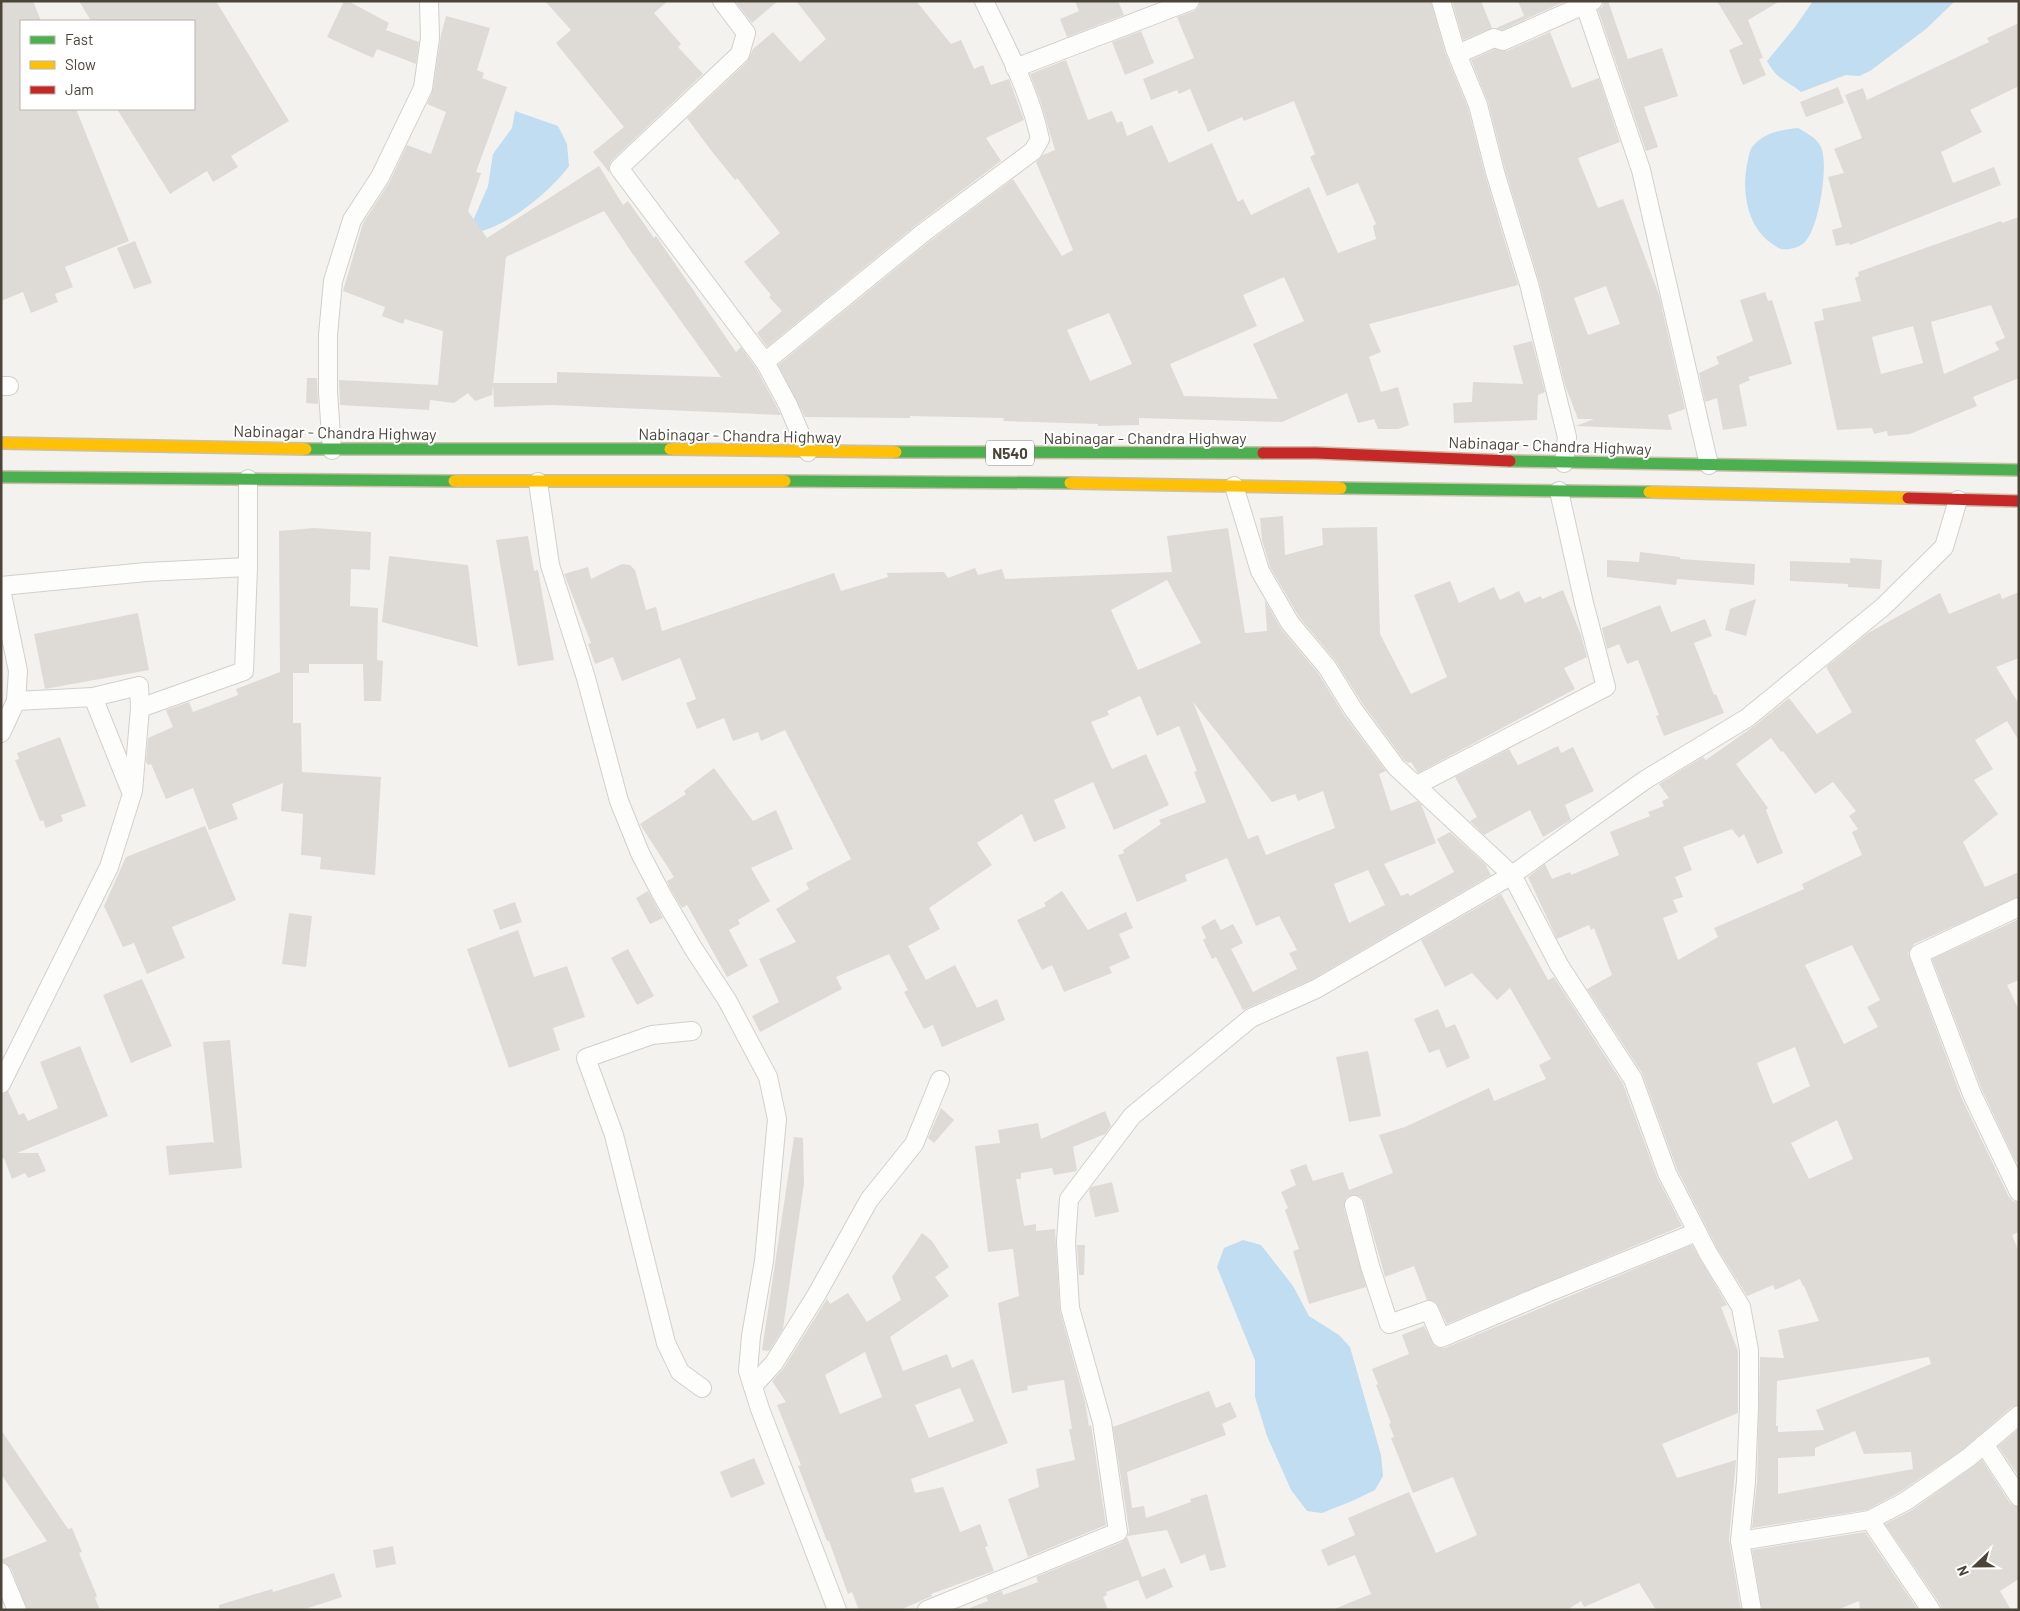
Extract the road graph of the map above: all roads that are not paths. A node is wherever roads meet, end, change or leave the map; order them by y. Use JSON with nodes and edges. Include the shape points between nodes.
{"nodes":[{"id":1,"x":429,"y":1,"type":"edge"},
{"id":2,"x":722,"y":1,"type":"edge"},
{"id":3,"x":984,"y":1,"type":"edge"},
{"id":4,"x":1190,"y":1,"type":"edge"},
{"id":5,"x":1441,"y":1,"type":"edge"},
{"id":6,"x":1589,"y":3,"type":"edge"},
{"id":7,"x":1458,"y":54,"type":"junction"},
{"id":8,"x":1015,"y":68,"type":"junction"},
{"id":9,"x":765,"y":362,"type":"junction"},
{"id":10,"x":1,"y":443,"type":"edge"},
{"id":11,"x":332,"y":450,"type":"junction"},
{"id":12,"x":808,"y":452,"type":"junction"},
{"id":13,"x":1564,"y":463,"type":"junction"},
{"id":14,"x":1709,"y":465,"type":"junction"},
{"id":15,"x":2019,"y":470,"type":"edge"},
{"id":16,"x":1,"y":477,"type":"edge"},
{"id":17,"x":248,"y":479,"type":"junction"},
{"id":18,"x":538,"y":482,"type":"junction"},
{"id":19,"x":1234,"y":486,"type":"junction"},
{"id":20,"x":1560,"y":491,"type":"junction"},
{"id":21,"x":1958,"y":500,"type":"junction"},
{"id":22,"x":2019,"y":501,"type":"edge"},
{"id":23,"x":248,"y":567,"type":"junction"},
{"id":24,"x":1,"y":587,"type":"edge"},
{"id":25,"x":93,"y":697,"type":"junction"},
{"id":26,"x":16,"y":701,"type":"junction"},
{"id":27,"x":140,"y":708,"type":"junction"},
{"id":28,"x":1,"y":733,"type":"edge"},
{"id":29,"x":1417,"y":785,"type":"junction"},
{"id":30,"x":132,"y":794,"type":"junction"},
{"id":31,"x":1512,"y":875,"type":"junction"},
{"id":32,"x":2019,"y":907,"type":"edge"},
{"id":33,"x":692,"y":1031,"type":"dead end"},
{"id":34,"x":940,"y":1080,"type":"dead end"},
{"id":35,"x":1,"y":1084,"type":"edge"},
{"id":36,"x":2019,"y":1192,"type":"edge"},
{"id":37,"x":1354,"y":1205,"type":"dead end"},
{"id":38,"x":1697,"y":1232,"type":"junction"},
{"id":39,"x":753,"y":1386,"type":"junction"},
{"id":40,"x":702,"y":1388,"type":"dead end"},
{"id":41,"x":2019,"y":1415,"type":"edge"},
{"id":42,"x":1984,"y":1444,"type":"junction"},
{"id":43,"x":2019,"y":1497,"type":"edge"},
{"id":44,"x":1870,"y":1520,"type":"junction"},
{"id":45,"x":1740,"y":1541,"type":"junction"},
{"id":46,"x":1,"y":1572,"type":"edge"},
{"id":47,"x":17,"y":1610,"type":"edge"},
{"id":48,"x":837,"y":1610,"type":"edge"},
{"id":49,"x":927,"y":1610,"type":"edge"},
{"id":50,"x":1752,"y":1610,"type":"edge"},
{"id":51,"x":1931,"y":1610,"type":"edge"}],
"edges":[{"from":1,"to":11,"type":"street","via":[[430,38],[423,88],[380,177],[352,220],[333,281],[328,335]]},
{"from":2,"to":9,"type":"street","via":[[746,34],[740,54],[619,168]]},
{"from":3,"to":8,"type":"street"},
{"from":4,"to":8,"type":"street"},
{"from":5,"to":7,"type":"street"},
{"from":6,"to":7,"type":"street","via":[[1503,41],[1494,38]]},
{"from":6,"to":14,"type":"street","via":[[1641,170]]},
{"from":7,"to":13,"type":"street","via":[[1478,105],[1529,284],[1567,437]]},
{"from":8,"to":9,"type":"street","via":[[1040,140],[1033,151],[923,233]]},
{"from":9,"to":12,"type":"street"},
{"from":10,"to":11,"type":"highway","name":"Nabinagar - Chandra Highway","number":"N540"},
{"from":11,"to":12,"type":"highway","name":"Nabinagar - Chandra Highway","number":"N540","via":[[739,449]]},
{"from":12,"to":13,"type":"highway","name":"Nabinagar - Chandra Highway","number":"N540","via":[[1316,453]]},
{"from":13,"to":14,"type":"highway","name":"Nabinagar - Chandra Highway","number":"N540"},
{"from":14,"to":15,"type":"highway","name":"Nabinagar - Chandra Highway","number":"N540"},
{"from":16,"to":17,"type":"highway","number":"N540"},
{"from":17,"to":18,"type":"highway","number":"N540"},
{"from":17,"to":23,"type":"street"},
{"from":18,"to":19,"type":"highway","number":"N540","via":[[922,481]]},
{"from":18,"to":39,"type":"street","via":[[550,565],[586,678],[619,801],[649,870],[727,1000],[768,1077],[777,1119],[764,1261],[751,1336],[748,1371]]},
{"from":19,"to":20,"type":"highway","number":"N540"},
{"from":19,"to":29,"type":"street","via":[[1260,571],[1290,623],[1327,667],[1353,709],[1396,766]]},
{"from":20,"to":21,"type":"highway","number":"N540"},
{"from":20,"to":29,"type":"street","via":[[1606,687]]},
{"from":21,"to":22,"type":"highway","number":"N540"},
{"from":21,"to":31,"type":"street","via":[[1944,547],[1883,607],[1747,718],[1645,780]]},
{"from":23,"to":24,"type":"street","via":[[146,572]]},
{"from":23,"to":27,"type":"street","via":[[244,671]]},
{"from":24,"to":26,"type":"street","via":[[18,670]]},
{"from":25,"to":26,"type":"street"},
{"from":25,"to":27,"type":"street","via":[[139,686]]},
{"from":25,"to":30,"type":"street"},
{"from":26,"to":28,"type":"street"},
{"from":27,"to":30,"type":"street"},
{"from":29,"to":31,"type":"street"},
{"from":30,"to":35,"type":"street","via":[[109,867]]},
{"from":31,"to":38,"type":"street","via":[[1558,965],[1633,1080],[1667,1173]]},
{"from":31,"to":49,"type":"street","via":[[1316,989],[1251,1018],[1132,1116],[1069,1199],[1066,1242],[1070,1308],[1102,1422],[1118,1532]]},
{"from":32,"to":36,"type":"street","via":[[1919,954],[1972,1094]]},
{"from":33,"to":40,"type":"street","via":[[652,1035],[586,1058],[614,1135],[666,1343],[680,1372]]},
{"from":34,"to":39,"type":"street","via":[[914,1144],[869,1200],[808,1309],[774,1363]]},
{"from":37,"to":38,"type":"street","via":[[1389,1324],[1429,1310],[1441,1338]]},
{"from":38,"to":45,"type":"street","via":[[1741,1307],[1749,1350],[1746,1481]]},
{"from":39,"to":48,"type":"street"},
{"from":41,"to":42,"type":"street"},
{"from":42,"to":43,"type":"street"},
{"from":42,"to":44,"type":"street","via":[[1906,1501]]},
{"from":44,"to":45,"type":"street"},
{"from":44,"to":51,"type":"street"},
{"from":45,"to":50,"type":"street"},
{"from":46,"to":47,"type":"street"}]}
